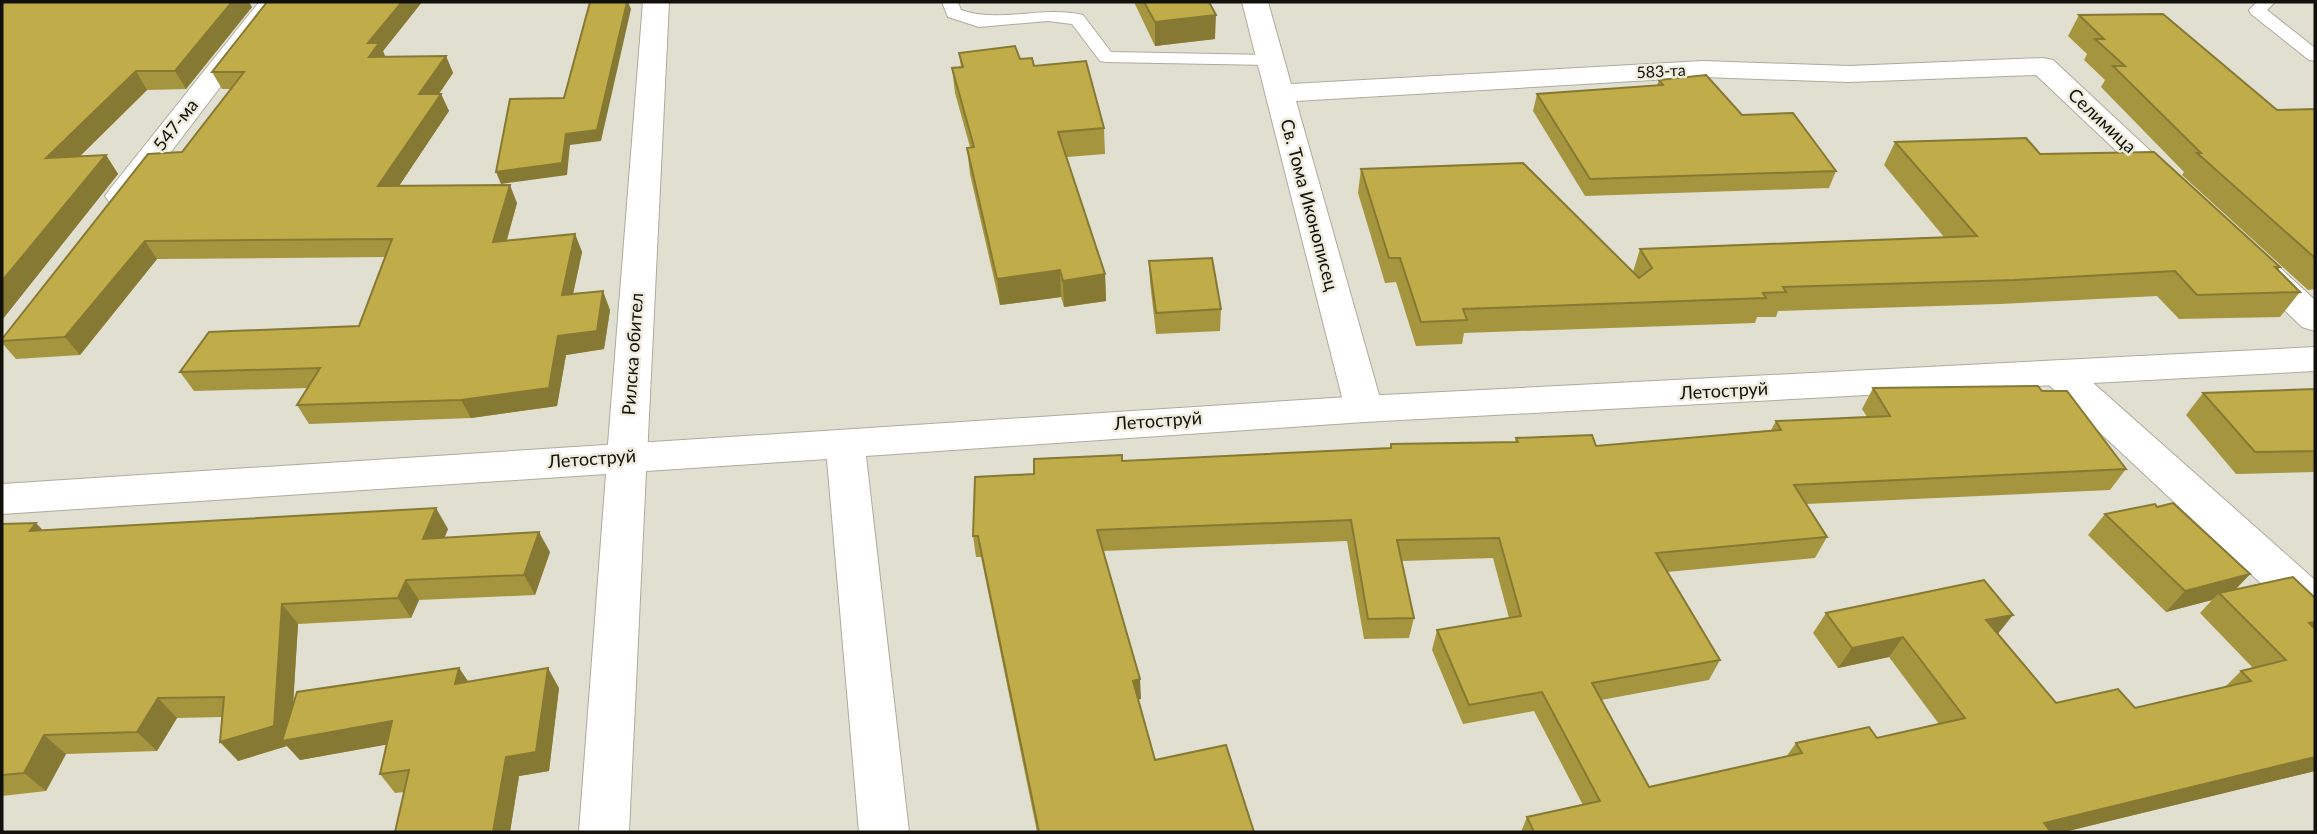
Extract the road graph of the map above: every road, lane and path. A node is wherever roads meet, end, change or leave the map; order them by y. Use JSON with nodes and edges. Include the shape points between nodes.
{"nodes":[{"id":1,"x":272,"y":2,"type":"edge"},
{"id":2,"x":656,"y":2,"type":"edge"},
{"id":3,"x":950,"y":2,"type":"edge"},
{"id":4,"x":1255,"y":2,"type":"edge"},
{"id":5,"x":2267,"y":2,"type":"edge"},
{"id":6,"x":2315,"y":56,"type":"edge"},
{"id":7,"x":1269,"y":60,"type":"junction"},
{"id":8,"x":2043,"y":66,"type":"joint"},
{"id":9,"x":1279,"y":93,"type":"junction"},
{"id":10,"x":2194,"y":207,"type":"edge"},
{"id":11,"x":103,"y":218,"type":"edge"},
{"id":12,"x":2235,"y":244,"type":"edge"},
{"id":13,"x":2315,"y":319,"type":"edge"},
{"id":14,"x":2315,"y":359,"type":"edge"},
{"id":15,"x":2060,"y":374,"type":"junction"},
{"id":16,"x":1364,"y":409,"type":"junction"},
{"id":17,"x":845,"y":441,"type":"junction"},
{"id":18,"x":627,"y":457,"type":"junction"},
{"id":19,"x":2,"y":499,"type":"edge"},
{"id":20,"x":2315,"y":606,"type":"edge"},
{"id":21,"x":604,"y":832,"type":"edge"},
{"id":22,"x":884,"y":832,"type":"edge"}],
"edges":[{"from":1,"to":11,"type":"street","name":"547-ма"},
{"from":2,"to":18,"type":"street","name":"Рилска обител"},
{"from":3,"to":7,"type":"lane","via":[[954,13],[979,22],[1048,16],[1077,19],[1106,57]]},
{"from":4,"to":7,"type":"street","name":"Св. Тома Иконописец"},
{"from":5,"to":6,"type":"lane","via":[[2257,10]]},
{"from":7,"to":9,"type":"street","name":"Св. Тома Иконописец"},
{"from":8,"to":9,"type":"street","name":"583-та","via":[[1849,74],[1703,69]]},
{"from":8,"to":10,"type":"street","name":"Селимица"},
{"from":9,"to":16,"type":"street","name":"Св. Тома Иконописец"},
{"from":12,"to":13,"type":"street"},
{"from":14,"to":15,"type":"street","name":"Летоструй"},
{"from":15,"to":16,"type":"street","name":"Летоструй"},
{"from":15,"to":20,"type":"street"},
{"from":16,"to":17,"type":"street","name":"Летоструй"},
{"from":17,"to":18,"type":"street","name":"Летоструй"},
{"from":17,"to":22,"type":"street"},
{"from":18,"to":19,"type":"street","name":"Летоструй"},
{"from":18,"to":21,"type":"street","name":"Рилска обител"}]}
